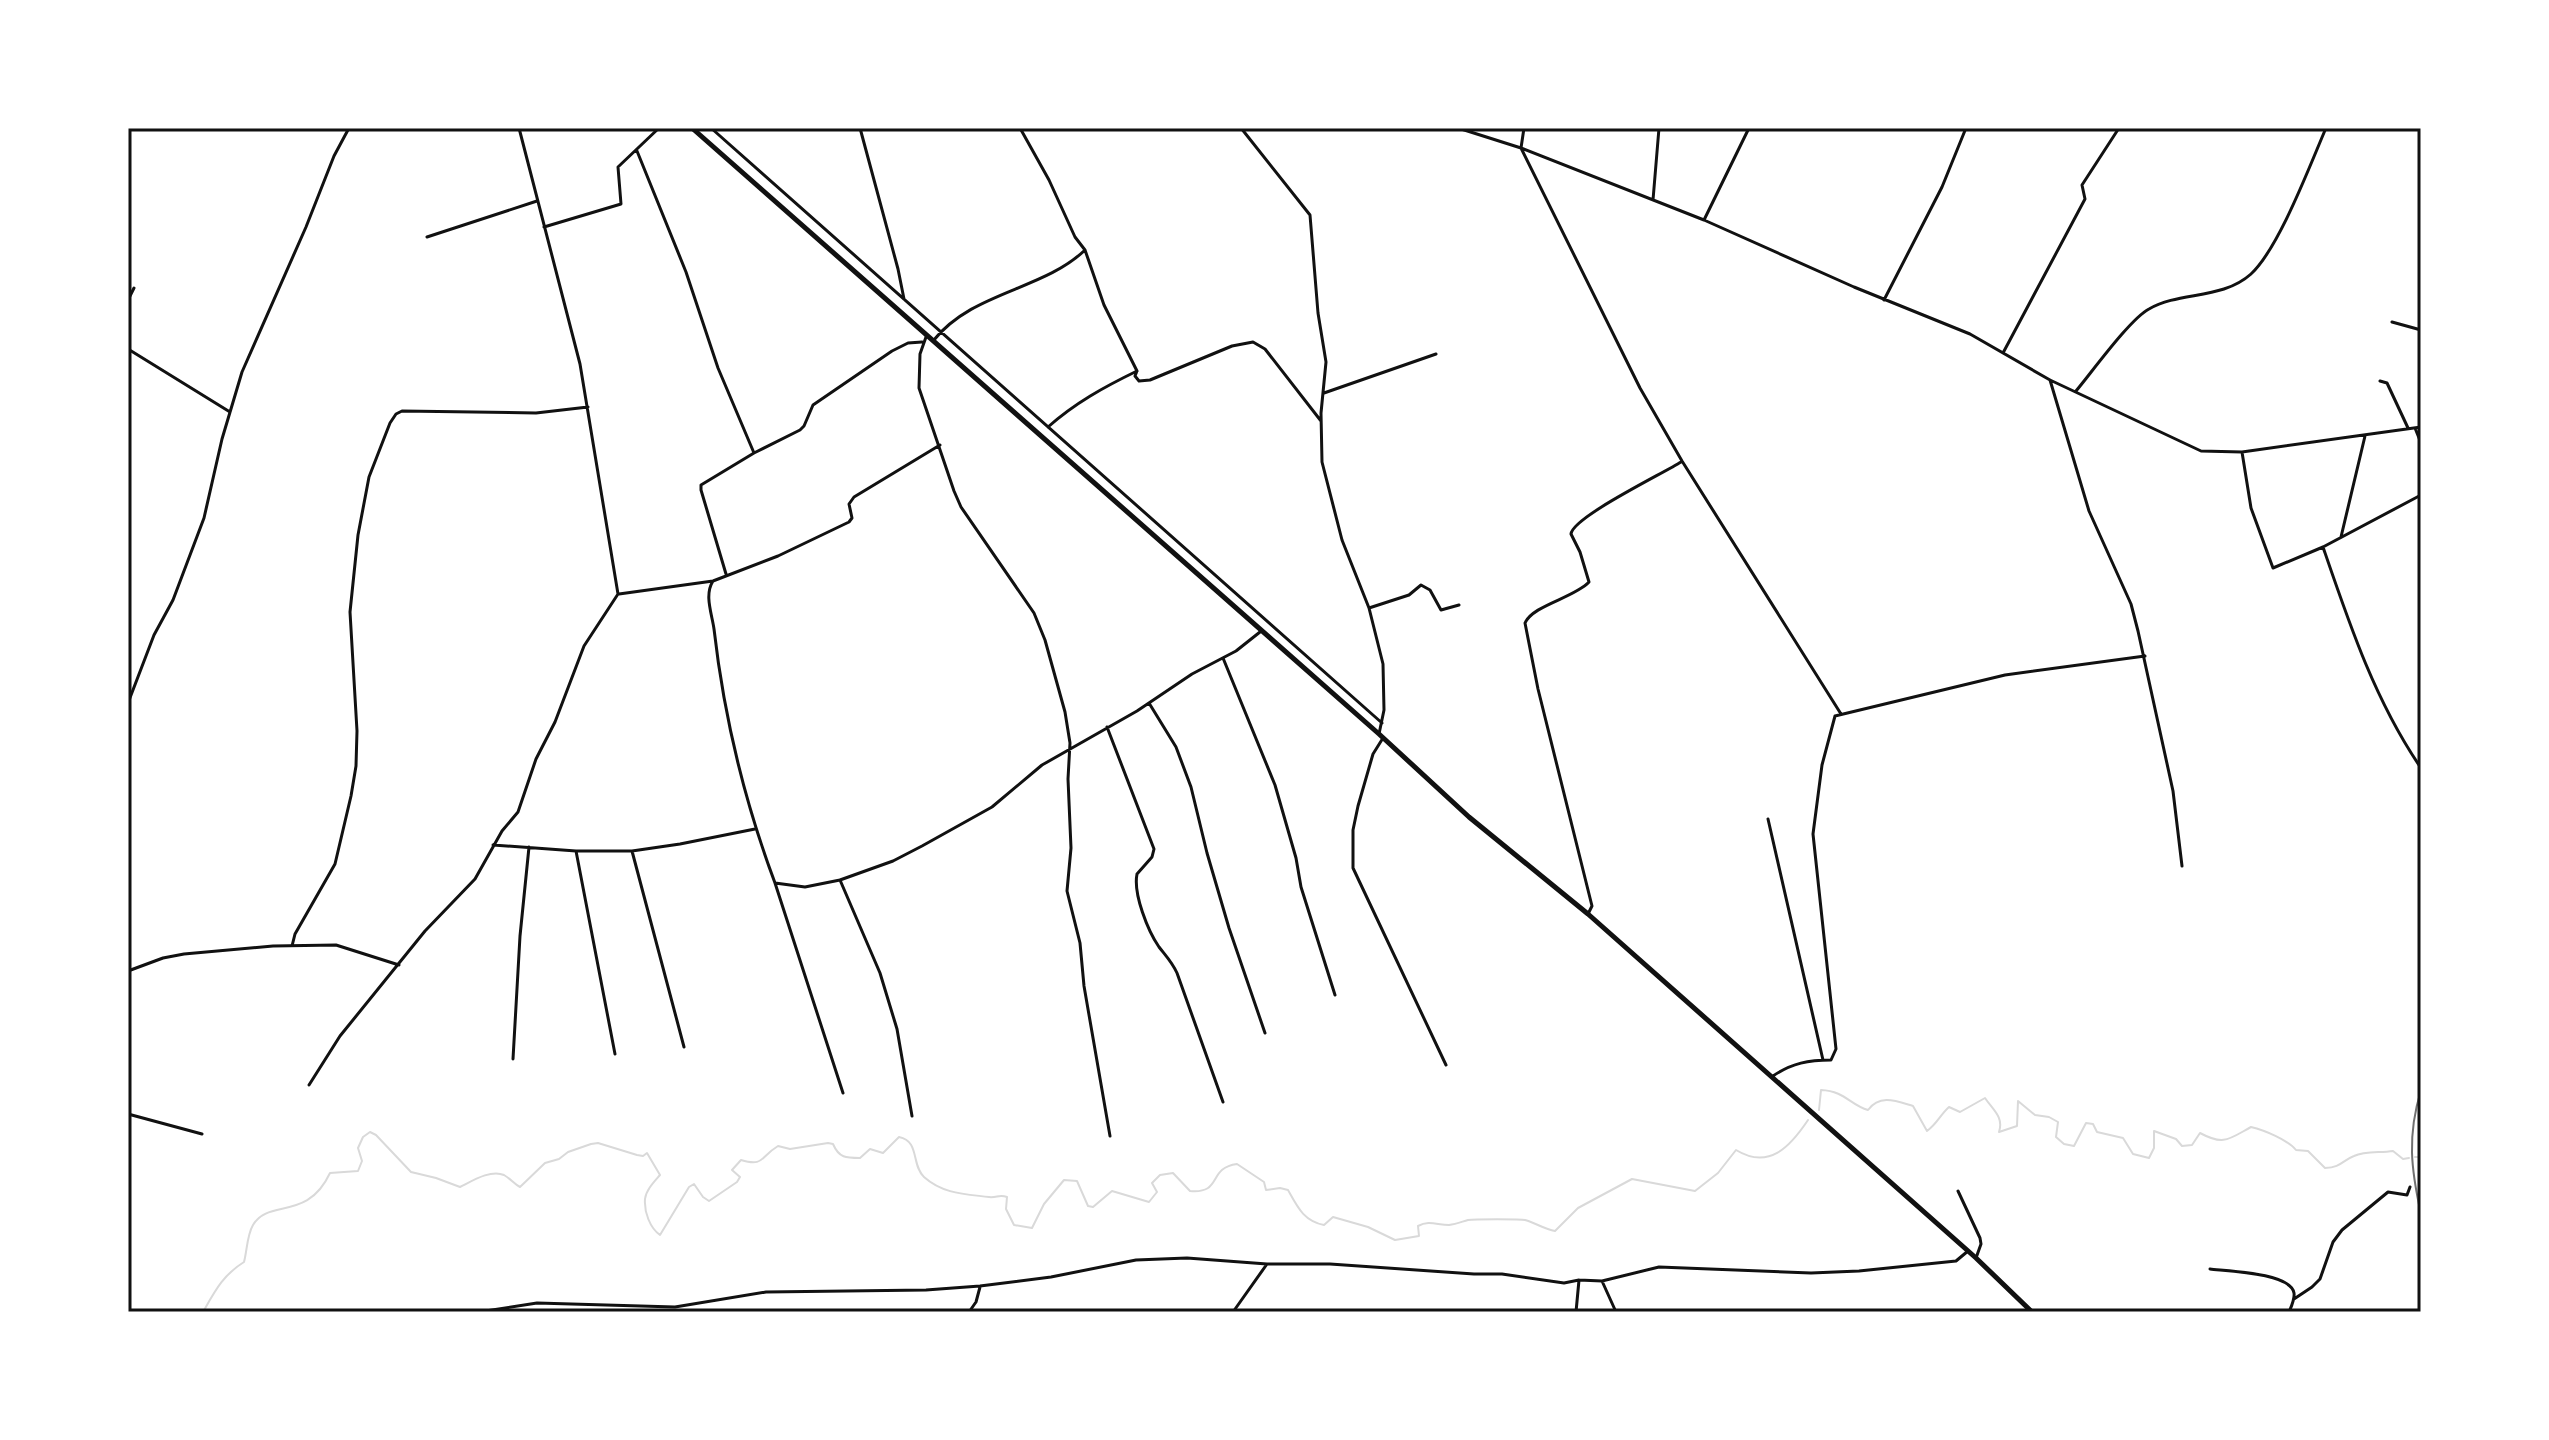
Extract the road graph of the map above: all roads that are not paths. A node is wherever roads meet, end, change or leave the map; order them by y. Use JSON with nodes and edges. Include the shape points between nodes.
{"nodes":[{"id":1,"x":349,"y":128,"type":"edge"},
{"id":2,"x":519,"y":128,"type":"edge"},
{"id":3,"x":659,"y":128,"type":"edge"},
{"id":4,"x":692,"y":128,"type":"edge"},
{"id":5,"x":711,"y":128,"type":"edge"},
{"id":6,"x":860,"y":128,"type":"edge"},
{"id":7,"x":1020,"y":128,"type":"edge"},
{"id":8,"x":1241,"y":128,"type":"edge"},
{"id":9,"x":1458,"y":128,"type":"edge"},
{"id":10,"x":1524,"y":128,"type":"edge"},
{"id":11,"x":1659,"y":128,"type":"edge"},
{"id":12,"x":1749,"y":128,"type":"edge"},
{"id":13,"x":1966,"y":128,"type":"edge"},
{"id":14,"x":2119,"y":128,"type":"edge"},
{"id":15,"x":2326,"y":128,"type":"edge"},
{"id":16,"x":1521,"y":148,"type":"junction"},
{"id":17,"x":637,"y":151,"type":"junction"},
{"id":18,"x":1653,"y":200,"type":"junction"},
{"id":19,"x":538,"y":201,"type":"junction"},
{"id":20,"x":1704,"y":220,"type":"junction"},
{"id":21,"x":544,"y":227,"type":"junction"},
{"id":22,"x":427,"y":237,"type":"dead end"},
{"id":23,"x":1085,"y":250,"type":"junction"},
{"id":24,"x":134,"y":288,"type":"dead end"},
{"id":25,"x":904,"y":299,"type":"junction"},
{"id":26,"x":128,"y":300,"type":"edge"},
{"id":27,"x":1884,"y":300,"type":"junction"},
{"id":28,"x":2392,"y":322,"type":"dead end"},
{"id":29,"x":2421,"y":330,"type":"edge"},
{"id":30,"x":940,"y":331,"type":"junction"},
{"id":31,"x":927,"y":335,"type":"junction"},
{"id":32,"x":933,"y":341,"type":"junction"},
{"id":33,"x":922,"y":342,"type":"junction"},
{"id":34,"x":128,"y":349,"type":"edge"},
{"id":35,"x":2003,"y":353,"type":"junction"},
{"id":36,"x":1436,"y":354,"type":"dead end"},
{"id":37,"x":1137,"y":371,"type":"junction"},
{"id":38,"x":2050,"y":380,"type":"junction"},
{"id":39,"x":2380,"y":381,"type":"dead end"},
{"id":40,"x":2075,"y":392,"type":"junction"},
{"id":41,"x":1324,"y":393,"type":"junction"},
{"id":42,"x":588,"y":407,"type":"junction"},
{"id":43,"x":230,"y":412,"type":"junction"},
{"id":44,"x":1321,"y":421,"type":"junction"},
{"id":45,"x":1048,"y":427,"type":"junction"},
{"id":46,"x":2421,"y":427,"type":"edge"},
{"id":47,"x":2415,"y":428,"type":"junction"},
{"id":48,"x":2408,"y":429,"type":"junction"},
{"id":49,"x":2365,"y":436,"type":"junction"},
{"id":50,"x":2421,"y":443,"type":"edge"},
{"id":51,"x":940,"y":445,"type":"junction"},
{"id":52,"x":2242,"y":452,"type":"junction"},
{"id":53,"x":754,"y":453,"type":"junction"},
{"id":54,"x":1682,"y":461,"type":"junction"},
{"id":55,"x":2421,"y":495,"type":"edge"},
{"id":56,"x":2341,"y":538,"type":"junction"},
{"id":57,"x":2323,"y":547,"type":"junction"},
{"id":58,"x":726,"y":574,"type":"junction"},
{"id":59,"x":713,"y":581,"type":"junction"},
{"id":60,"x":618,"y":594,"type":"junction"},
{"id":61,"x":1459,"y":605,"type":"dead end"},
{"id":62,"x":1369,"y":608,"type":"junction"},
{"id":63,"x":1262,"y":631,"type":"junction"},
{"id":64,"x":2145,"y":656,"type":"junction"},
{"id":65,"x":1222,"y":658,"type":"junction"},
{"id":66,"x":128,"y":703,"type":"edge"},
{"id":67,"x":1149,"y":703,"type":"junction"},
{"id":68,"x":1841,"y":714,"type":"junction"},
{"id":69,"x":1382,"y":723,"type":"junction"},
{"id":70,"x":1107,"y":727,"type":"junction"},
{"id":71,"x":1381,"y":736,"type":"junction"},
{"id":72,"x":1069,"y":749,"type":"junction"},
{"id":73,"x":2421,"y":768,"type":"edge"},
{"id":74,"x":1768,"y":819,"type":"dead end"},
{"id":75,"x":756,"y":829,"type":"junction"},
{"id":76,"x":493,"y":845,"type":"junction"},
{"id":77,"x":529,"y":847,"type":"junction"},
{"id":78,"x":576,"y":851,"type":"junction"},
{"id":79,"x":632,"y":851,"type":"junction"},
{"id":80,"x":2182,"y":866,"type":"dead end"},
{"id":81,"x":840,"y":880,"type":"junction"},
{"id":82,"x":775,"y":883,"type":"junction"},
{"id":83,"x":1588,"y":914,"type":"junction"},
{"id":84,"x":292,"y":946,"type":"junction"},
{"id":85,"x":399,"y":965,"type":"junction"},
{"id":86,"x":128,"y":971,"type":"edge"},
{"id":87,"x":1335,"y":995,"type":"dead end"},
{"id":88,"x":1265,"y":1033,"type":"dead end"},
{"id":89,"x":684,"y":1047,"type":"dead end"},
{"id":90,"x":615,"y":1054,"type":"dead end"},
{"id":91,"x":513,"y":1059,"type":"dead end"},
{"id":92,"x":1823,"y":1060,"type":"junction"},
{"id":93,"x":1446,"y":1065,"type":"dead end"},
{"id":94,"x":1770,"y":1078,"type":"junction"},
{"id":95,"x":309,"y":1085,"type":"dead end"},
{"id":96,"x":843,"y":1093,"type":"dead end"},
{"id":97,"x":1223,"y":1102,"type":"dead end"},
{"id":98,"x":128,"y":1114,"type":"edge"},
{"id":99,"x":912,"y":1116,"type":"dead end"},
{"id":100,"x":202,"y":1134,"type":"dead end"},
{"id":101,"x":1110,"y":1136,"type":"dead end"},
{"id":102,"x":2410,"y":1187,"type":"dead end"},
{"id":103,"x":1958,"y":1191,"type":"dead end"},
{"id":104,"x":1968,"y":1251,"type":"junction"},
{"id":105,"x":1976,"y":1258,"type":"junction"},
{"id":106,"x":1267,"y":1264,"type":"junction"},
{"id":107,"x":2210,"y":1269,"type":"dead end"},
{"id":108,"x":1579,"y":1280,"type":"junction"},
{"id":109,"x":1602,"y":1281,"type":"junction"},
{"id":110,"x":980,"y":1286,"type":"junction"},
{"id":111,"x":2294,"y":1299,"type":"junction"},
{"id":112,"x":523,"y":1306,"type":"junction"},
{"id":113,"x":675,"y":1309,"type":"edge"},
{"id":114,"x":479,"y":1312,"type":"edge"},
{"id":115,"x":523,"y":1312,"type":"edge"},
{"id":116,"x":969,"y":1312,"type":"edge"},
{"id":117,"x":1233,"y":1312,"type":"edge"},
{"id":118,"x":1576,"y":1312,"type":"edge"},
{"id":119,"x":1616,"y":1312,"type":"edge"},
{"id":120,"x":2032,"y":1312,"type":"edge"},
{"id":121,"x":2289,"y":1312,"type":"edge"}],
"edges":[{"from":1,"to":43,"type":"street","via":[[253,344]]},
{"from":2,"to":19,"type":"street"},
{"from":3,"to":17,"type":"street"},
{"from":4,"to":31,"type":"highway"},
{"from":5,"to":25,"type":"street"},
{"from":6,"to":25,"type":"street"},
{"from":7,"to":23,"type":"street"},
{"from":8,"to":41,"type":"street","via":[[1310,215],[1326,362]]},
{"from":9,"to":16,"type":"street"},
{"from":10,"to":16,"type":"street"},
{"from":11,"to":18,"type":"street"},
{"from":12,"to":20,"type":"street"},
{"from":13,"to":27,"type":"street"},
{"from":14,"to":35,"type":"street","via":[[2082,185],[2085,199]]},
{"from":15,"to":40,"type":"street","via":[[2268,253],[2250,274],[2231,286],[2145,311]]},
{"from":16,"to":18,"type":"street"},
{"from":16,"to":54,"type":"street","via":[[1586,284]]},
{"from":17,"to":21,"type":"street","via":[[618,167],[621,204]]},
{"from":17,"to":53,"type":"street"},
{"from":18,"to":20,"type":"street"},
{"from":19,"to":21,"type":"street"},
{"from":19,"to":22,"type":"street"},
{"from":20,"to":27,"type":"street"},
{"from":21,"to":42,"type":"street"},
{"from":23,"to":30,"type":"street","via":[[1061,270],[995,296]]},
{"from":23,"to":37,"type":"street","via":[[1104,305]]},
{"from":24,"to":26,"type":"street"},
{"from":25,"to":30,"type":"street"},
{"from":27,"to":35,"type":"street"},
{"from":28,"to":29,"type":"street"},
{"from":30,"to":32,"type":"street"},
{"from":30,"to":45,"type":"street"},
{"from":31,"to":32,"type":"highway"},
{"from":31,"to":33,"type":"street"},
{"from":32,"to":63,"type":"highway"},
{"from":33,"to":51,"type":"street","via":[[919,388]]},
{"from":33,"to":53,"type":"street","via":[[908,343],[874,363],[813,405],[800,430]]},
{"from":34,"to":43,"type":"street"},
{"from":35,"to":38,"type":"street"},
{"from":36,"to":41,"type":"street"},
{"from":37,"to":44,"type":"street","via":[[1137,379],[1146,382],[1253,342],[1265,349]]},
{"from":37,"to":45,"type":"street","via":[[1070,407]]},
{"from":38,"to":40,"type":"street"},
{"from":38,"to":64,"type":"street","via":[[2089,511],[2131,604]]},
{"from":39,"to":48,"type":"street","via":[[2387,383]]},
{"from":40,"to":52,"type":"street","via":[[2191,448]]},
{"from":41,"to":44,"type":"street"},
{"from":42,"to":60,"type":"street"},
{"from":42,"to":84,"type":"street","via":[[536,413],[402,411],[390,423],[369,477],[358,535],[350,612],[357,731],[351,796],[335,864]]},
{"from":43,"to":66,"type":"street","via":[[204,518]]},
{"from":44,"to":62,"type":"street","via":[[1322,462],[1334,513]]},
{"from":45,"to":69,"type":"street"},
{"from":46,"to":47,"type":"street"},
{"from":47,"to":48,"type":"street"},
{"from":47,"to":50,"type":"street"},
{"from":48,"to":49,"type":"street"},
{"from":49,"to":52,"type":"street"},
{"from":49,"to":56,"type":"street"},
{"from":51,"to":58,"type":"street","via":[[854,497],[849,522]]},
{"from":51,"to":72,"type":"street","via":[[961,507],[1040,626],[1065,712]]},
{"from":52,"to":57,"type":"street","via":[[2251,508],[2273,568]]},
{"from":53,"to":58,"type":"street","via":[[701,485]]},
{"from":54,"to":68,"type":"street"},
{"from":54,"to":83,"type":"street","via":[[1574,526],[1571,534],[1589,582],[1531,614],[1525,623],[1592,906]]},
{"from":55,"to":56,"type":"street"},
{"from":56,"to":57,"type":"street"},
{"from":57,"to":73,"type":"street","via":[[2355,640]]},
{"from":58,"to":59,"type":"street"},
{"from":59,"to":60,"type":"street"},
{"from":59,"to":75,"type":"street","via":[[708,596],[726,716]]},
{"from":60,"to":76,"type":"street","via":[[584,646],[522,803]]},
{"from":61,"to":62,"type":"street","via":[[1441,610],[1421,585],[1409,595]]},
{"from":62,"to":69,"type":"street","via":[[1384,675]]},
{"from":63,"to":65,"type":"street"},
{"from":63,"to":71,"type":"highway"},
{"from":64,"to":68,"type":"street","via":[[2005,675]]},
{"from":64,"to":80,"type":"street","via":[[2173,791]]},
{"from":65,"to":67,"type":"street"},
{"from":65,"to":87,"type":"street","via":[[1275,785]]},
{"from":67,"to":70,"type":"street"},
{"from":67,"to":88,"type":"street","via":[[1176,747],[1191,787]]},
{"from":68,"to":92,"type":"street","via":[[1833,718],[1813,822],[1836,1049],[1833,1059]]},
{"from":69,"to":71,"type":"street"},
{"from":70,"to":72,"type":"street"},
{"from":70,"to":97,"type":"street","via":[[1154,849],[1137,874],[1138,898],[1177,973]]},
{"from":71,"to":83,"type":"highway","via":[[1469,817]]},
{"from":71,"to":93,"type":"street","via":[[1358,806],[1353,868]]},
{"from":72,"to":81,"type":"street","via":[[971,820],[893,861]]},
{"from":72,"to":101,"type":"street","via":[[1067,891]]},
{"from":74,"to":92,"type":"street"},
{"from":75,"to":79,"type":"street"},
{"from":75,"to":82,"type":"street"},
{"from":76,"to":77,"type":"street"},
{"from":76,"to":85,"type":"street","via":[[475,879]]},
{"from":77,"to":78,"type":"street"},
{"from":77,"to":91,"type":"street"},
{"from":78,"to":79,"type":"street"},
{"from":78,"to":90,"type":"street"},
{"from":79,"to":89,"type":"street"},
{"from":81,"to":82,"type":"street","via":[[805,887]]},
{"from":81,"to":99,"type":"street","via":[[880,973],[897,1029]]},
{"from":82,"to":96,"type":"street"},
{"from":83,"to":94,"type":"highway"},
{"from":84,"to":85,"type":"street","via":[[336,945]]},
{"from":84,"to":86,"type":"street","via":[[184,954]]},
{"from":85,"to":95,"type":"street","via":[[340,1036]]},
{"from":92,"to":94,"type":"street","via":[[1793,1064]]},
{"from":94,"to":104,"type":"highway"},
{"from":98,"to":100,"type":"street"},
{"from":102,"to":111,"type":"street","via":[[2407,1195],[2388,1192],[2342,1230],[2320,1279]]},
{"from":103,"to":105,"type":"street","via":[[1980,1238]]},
{"from":104,"to":105,"type":"highway"},
{"from":104,"to":109,"type":"street","via":[[1956,1261],[1859,1271],[1659,1267]]},
{"from":105,"to":120,"type":"highway"},
{"from":106,"to":108,"type":"street"},
{"from":106,"to":110,"type":"street","via":[[1136,1260]]},
{"from":106,"to":117,"type":"street"},
{"from":107,"to":111,"type":"street","via":[[2270,1276],[2293,1288]]},
{"from":108,"to":109,"type":"street"},
{"from":108,"to":118,"type":"street"},
{"from":109,"to":119,"type":"street"},
{"from":110,"to":113,"type":"street","via":[[766,1292]]},
{"from":110,"to":116,"type":"street"},
{"from":111,"to":121,"type":"street"},
{"from":112,"to":113,"type":"street"},
{"from":112,"to":114,"type":"street"},
{"from":112,"to":115,"type":"street"}]}
